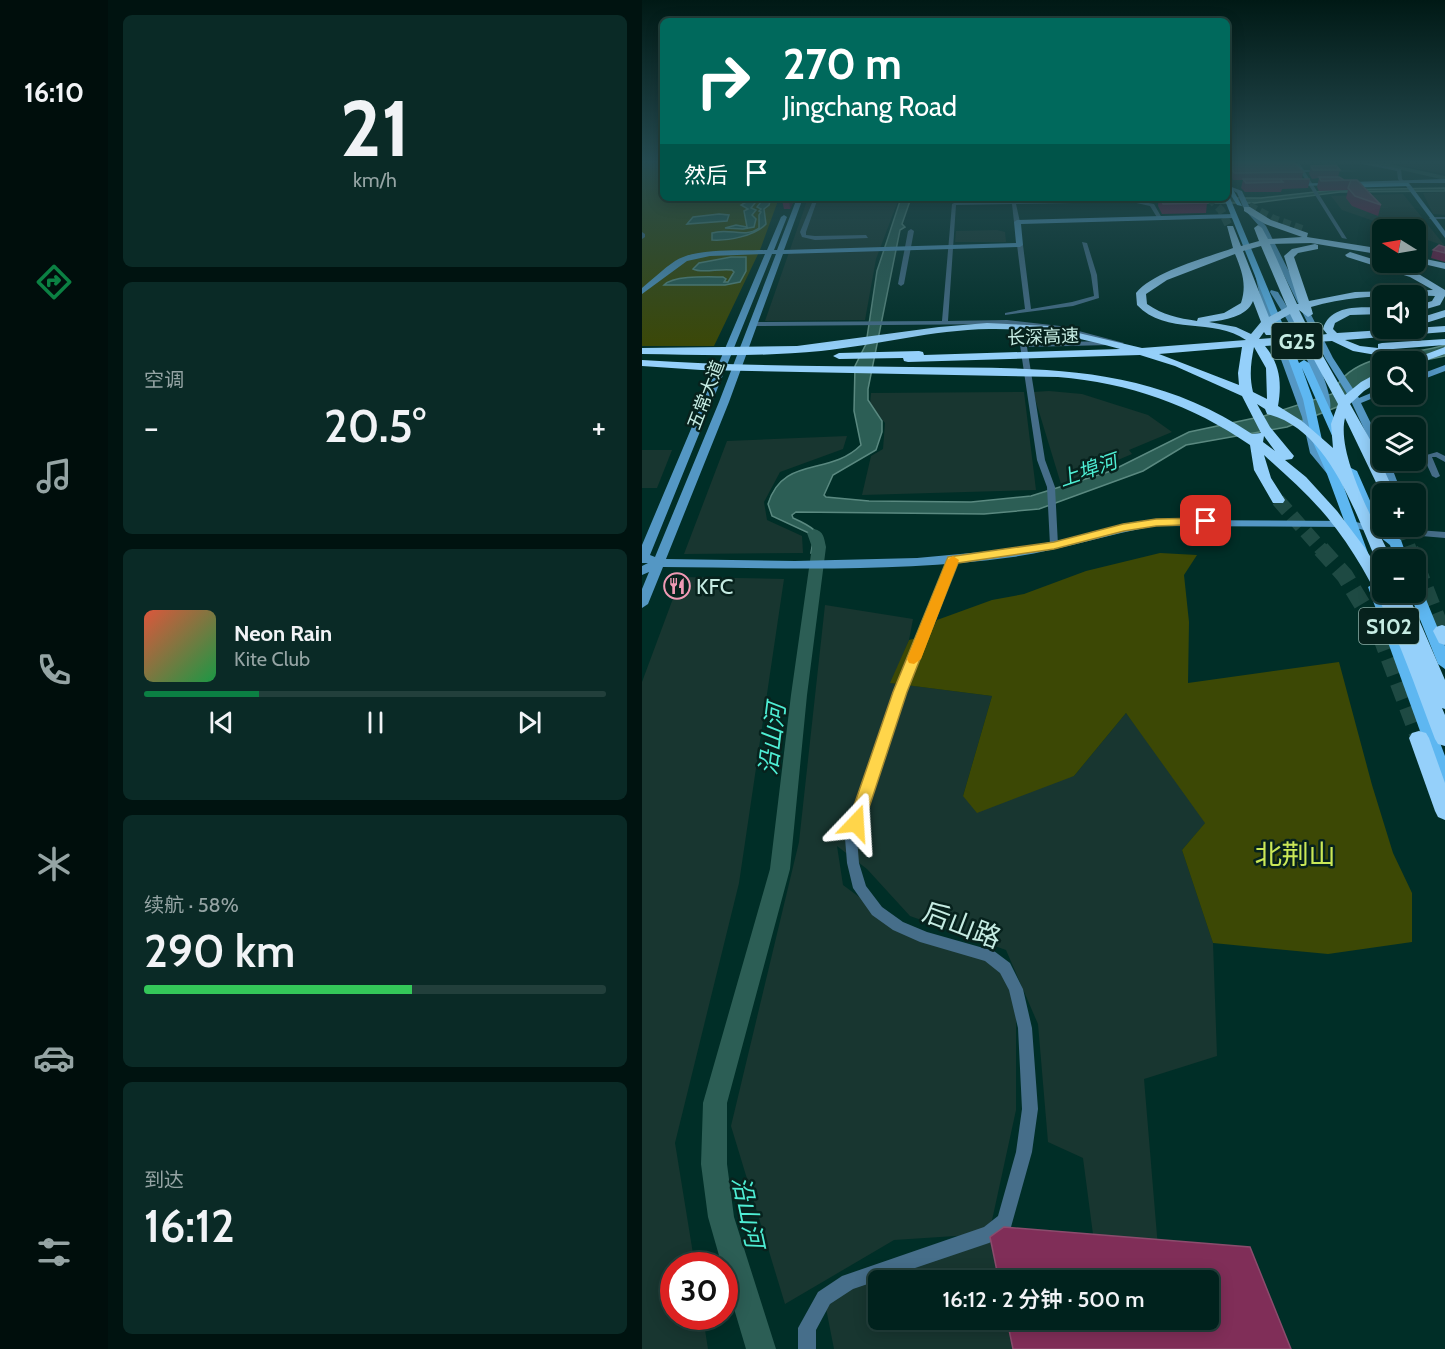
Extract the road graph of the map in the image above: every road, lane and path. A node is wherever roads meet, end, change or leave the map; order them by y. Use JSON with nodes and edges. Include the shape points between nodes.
{"nodes":[{"id":1,"x":780,"y":226,"type":"edge"},
{"id":2,"x":790,"y":226,"type":"edge"},
{"id":3,"x":804,"y":226,"type":"edge"},
{"id":4,"x":952,"y":226,"type":"edge"},
{"id":5,"x":1018,"y":226,"type":"edge"},
{"id":6,"x":1223,"y":226,"type":"tunnel mouth"},
{"id":7,"x":1237,"y":226,"type":"tunnel mouth"},
{"id":8,"x":1248,"y":226,"type":"tunnel mouth"},
{"id":9,"x":1263,"y":226,"type":"edge"},
{"id":10,"x":1278,"y":226,"type":"edge"},
{"id":11,"x":1337,"y":226,"type":"edge"},
{"id":12,"x":1230,"y":228,"type":"tunnel mouth"},
{"id":13,"x":1258,"y":228,"type":"dead end"},
{"id":14,"x":1302,"y":229,"type":"tunnel mouth"},
{"id":15,"x":911,"y":231,"type":"dead end"},
{"id":16,"x":866,"y":237,"type":"dead end"},
{"id":17,"x":1345,"y":238,"type":"dead end"},
{"id":18,"x":1084,"y":243,"type":"dead end"},
{"id":19,"x":1328,"y":244,"type":"junction"},
{"id":20,"x":1020,"y":245,"type":"junction"},
{"id":21,"x":951,"y":247,"type":"junction"},
{"id":22,"x":1372,"y":247,"type":"edge"},
{"id":23,"x":903,"y":248,"type":"junction"},
{"id":24,"x":1372,"y":248,"type":"edge"},
{"id":25,"x":1372,"y":249,"type":"edge"},
{"id":26,"x":769,"y":252,"type":"junction"},
{"id":27,"x":780,"y":252,"type":"junction"},
{"id":28,"x":1372,"y":258,"type":"edge"},
{"id":29,"x":1426,"y":259,"type":"edge"},
{"id":30,"x":1445,"y":263,"type":"edge"},
{"id":31,"x":1180,"y":273,"type":"junction"},
{"id":32,"x":1413,"y":273,"type":"edge"},
{"id":33,"x":1252,"y":274,"type":"junction"},
{"id":34,"x":901,"y":285,"type":"dead end"},
{"id":35,"x":642,"y":292,"type":"edge"},
{"id":36,"x":1445,"y":292,"type":"edge"},
{"id":37,"x":1246,"y":305,"type":"junction"},
{"id":38,"x":1426,"y":306,"type":"edge"},
{"id":39,"x":1028,"y":311,"type":"junction"},
{"id":40,"x":1372,"y":312,"type":"edge"},
{"id":41,"x":1445,"y":313,"type":"edge"},
{"id":42,"x":1007,"y":314,"type":"dead end"},
{"id":43,"x":1308,"y":314,"type":"junction"},
{"id":44,"x":1426,"y":320,"type":"edge"},
{"id":45,"x":945,"y":321,"type":"junction"},
{"id":46,"x":752,"y":324,"type":"junction"},
{"id":47,"x":1426,"y":327,"type":"edge"},
{"id":48,"x":1445,"y":327,"type":"edge"},
{"id":49,"x":1372,"y":328,"type":"edge"},
{"id":50,"x":1372,"y":331,"type":"edge"},
{"id":51,"x":1239,"y":343,"type":"junction"},
{"id":52,"x":1443,"y":344,"type":"edge"},
{"id":53,"x":1093,"y":351,"type":"junction"},
{"id":54,"x":1426,"y":353,"type":"edge"},
{"id":55,"x":761,"y":356,"type":"junction"},
{"id":56,"x":642,"y":357,"type":"edge"},
{"id":57,"x":912,"y":357,"type":"junction"},
{"id":58,"x":1445,"y":368,"type":"edge"},
{"id":59,"x":1426,"y":375,"type":"edge"},
{"id":60,"x":1372,"y":380,"type":"edge"},
{"id":61,"x":1330,"y":389,"type":"junction"},
{"id":62,"x":1372,"y":396,"type":"edge"},
{"id":63,"x":1350,"y":405,"type":"junction"},
{"id":64,"x":1268,"y":414,"type":"junction"},
{"id":65,"x":1372,"y":442,"type":"edge"},
{"id":66,"x":1445,"y":460,"type":"edge"},
{"id":67,"x":1436,"y":476,"type":"dead end"},
{"id":68,"x":1383,"y":483,"type":"edge"},
{"id":69,"x":1320,"y":497,"type":"junction"},
{"id":70,"x":1356,"y":497,"type":"junction"},
{"id":71,"x":1278,"y":500,"type":"tunnel mouth"},
{"id":72,"x":1372,"y":509,"type":"edge"},
{"id":73,"x":1351,"y":524,"type":"junction"},
{"id":74,"x":1372,"y":526,"type":"edge"},
{"id":75,"x":1426,"y":533,"type":"edge"},
{"id":76,"x":1445,"y":535,"type":"edge"},
{"id":77,"x":1054,"y":545,"type":"junction"},
{"id":78,"x":1379,"y":549,"type":"edge"},
{"id":79,"x":642,"y":557,"type":"edge"},
{"id":80,"x":953,"y":560,"type":"junction"},
{"id":81,"x":658,"y":563,"type":"junction"},
{"id":82,"x":642,"y":571,"type":"edge"},
{"id":83,"x":1372,"y":573,"type":"edge"},
{"id":84,"x":1389,"y":603,"type":"edge"},
{"id":85,"x":1404,"y":603,"type":"edge"},
{"id":86,"x":1420,"y":603,"type":"edge"},
{"id":87,"x":642,"y":604,"type":"edge"},
{"id":88,"x":1445,"y":664,"type":"edge"},
{"id":89,"x":1445,"y":702,"type":"edge"},
{"id":90,"x":1419,"y":738,"type":"tunnel mouth"},
{"id":91,"x":1445,"y":739,"type":"edge"},
{"id":92,"x":1445,"y":778,"type":"edge"},
{"id":93,"x":1445,"y":811,"type":"edge"},
{"id":94,"x":807,"y":1349,"type":"edge"}],
"edges":[{"from":1,"to":26,"type":"main road","name":"五常大道"},
{"from":2,"to":27,"type":"main road","name":"五常大道"},
{"from":3,"to":16,"type":"street","via":[[804,236]]},
{"from":4,"to":21,"type":"street"},
{"from":5,"to":20,"type":"main road"},
{"from":6,"to":37,"type":"highway","via":[[1247,295]]},
{"from":7,"to":33,"type":"main road","number":"S102"},
{"from":8,"to":61,"type":"main road","number":"S102","via":[[1274,292]]},
{"from":9,"to":43,"type":"main road"},
{"from":10,"to":24,"type":"highway"},
{"from":11,"to":17,"type":"street"},
{"from":12,"to":33,"type":"highway"},
{"from":13,"to":61,"type":"highway"},
{"from":14,"to":22,"type":"highway"},
{"from":15,"to":23,"type":"street"},
{"from":18,"to":39,"type":"street","via":[[1097,297]]},
{"from":19,"to":25,"type":"highway"},
{"from":19,"to":28,"type":"highway"},
{"from":19,"to":31,"type":"highway","via":[[1268,245]]},
{"from":20,"to":21,"type":"main road"},
{"from":20,"to":39,"type":"street"},
{"from":21,"to":23,"type":"main road"},
{"from":21,"to":45,"type":"street"},
{"from":23,"to":27,"type":"main road"},
{"from":23,"to":34,"type":"street"},
{"from":26,"to":27,"type":"main road"},
{"from":26,"to":35,"type":"main road","via":[[710,254],[682,260]]},
{"from":26,"to":79,"type":"main road","name":"五常大道"},
{"from":27,"to":46,"type":"main road","name":"五常大道"},
{"from":29,"to":30,"type":"highway"},
{"from":31,"to":37,"type":"highway","via":[[1148,291],[1145,297],[1149,306],[1166,315],[1198,320],[1227,316]]},
{"from":31,"to":64,"type":"highway","via":[[1156,281],[1140,293],[1142,305],[1166,319],[1232,330],[1256,342],[1270,360],[1276,387]]},
{"from":32,"to":36,"type":"highway","via":[[1434,281]]},
{"from":33,"to":37,"type":"highway"},
{"from":33,"to":64,"type":"highway","via":[[1282,375],[1282,390]]},
{"from":33,"to":73,"type":"main road","number":"S102","via":[[1305,399]]},
{"from":36,"to":69,"type":"highway","via":[[1364,294],[1307,304],[1272,319],[1249,344],[1244,377],[1254,413]]},
{"from":38,"to":43,"type":"highway","via":[[1436,303],[1442,293],[1420,278],[1317,247],[1294,251],[1289,256]]},
{"from":39,"to":42,"type":"street"},
{"from":40,"to":52,"type":"highway","via":[[1339,315],[1332,319],[1328,329],[1347,345],[1374,351],[1396,352]]},
{"from":41,"to":44,"type":"highway"},
{"from":43,"to":61,"type":"main road","via":[[1329,358]]},
{"from":45,"to":46,"type":"street"},
{"from":45,"to":77,"type":"street","via":[[1032,324],[1121,343],[1023,345],[1041,460],[1051,487]]},
{"from":46,"to":81,"type":"main road","name":"五常大道"},
{"from":47,"to":48,"type":"highway","name":"长深高速","number":"G25"},
{"from":48,"to":53,"type":"highway","name":"长深高速","number":"G25","via":[[1148,351]]},
{"from":49,"to":51,"type":"highway","via":[[1255,336]]},
{"from":50,"to":51,"type":"highway","name":"长深高速","number":"G25"},
{"from":51,"to":53,"type":"highway","name":"长深高速","number":"G25"},
{"from":52,"to":54,"type":"highway"},
{"from":52,"to":57,"type":"highway","via":[[1081,358]]},
{"from":53,"to":57,"type":"highway","name":"长深高速","number":"G25"},
{"from":55,"to":56,"type":"highway","name":"长深高速","number":"G25"},
{"from":55,"to":57,"type":"highway","name":"长深高速","number":"G25"},
{"from":55,"to":70,"type":"highway","via":[[948,328],[1014,326],[1074,334],[1156,356],[1236,388],[1300,426],[1326,448]]},
{"from":56,"to":69,"type":"highway","via":[[701,367],[1035,373],[1124,383],[1176,398],[1234,427]]},
{"from":58,"to":59,"type":"main road"},
{"from":60,"to":70,"type":"highway","via":[[1348,398],[1336,424],[1338,446]]},
{"from":61,"to":63,"type":"highway"},
{"from":61,"to":72,"type":"main road","number":"S102","via":[[1327,410]]},
{"from":62,"to":63,"type":"main road"},
{"from":63,"to":65,"type":"main road"},
{"from":63,"to":68,"type":"highway"},
{"from":64,"to":71,"type":"highway","via":[[1257,436],[1257,464]]},
{"from":66,"to":67,"type":"street","via":[[1437,454],[1427,456]]},
{"from":69,"to":83,"type":"highway"},
{"from":70,"to":78,"type":"highway"},
{"from":73,"to":74,"type":"main road"},
{"from":73,"to":77,"type":"main road","via":[[1156,523]]},
{"from":73,"to":92,"type":"main road","number":"S102"},
{"from":75,"to":76,"type":"street"},
{"from":77,"to":80,"type":"main road"},
{"from":79,"to":81,"type":"main road"},
{"from":80,"to":81,"type":"main road","via":[[795,565]]},
{"from":80,"to":94,"type":"street","name":"后山路","via":[[900,692],[851,838],[853,863],[860,888],[877,911],[898,926],[989,956],[1005,968],[1016,989],[1025,1028],[1030,1109],[1024,1152],[1005,1221],[989,1234],[848,1282],[824,1298],[807,1328]]},
{"from":81,"to":82,"type":"main road"},
{"from":81,"to":87,"type":"main road","name":"五常大道"},
{"from":84,"to":91,"type":"highway"},
{"from":85,"to":89,"type":"highway"},
{"from":86,"to":88,"type":"main road","number":"S102"},
{"from":90,"to":93,"type":"highway"}]}
